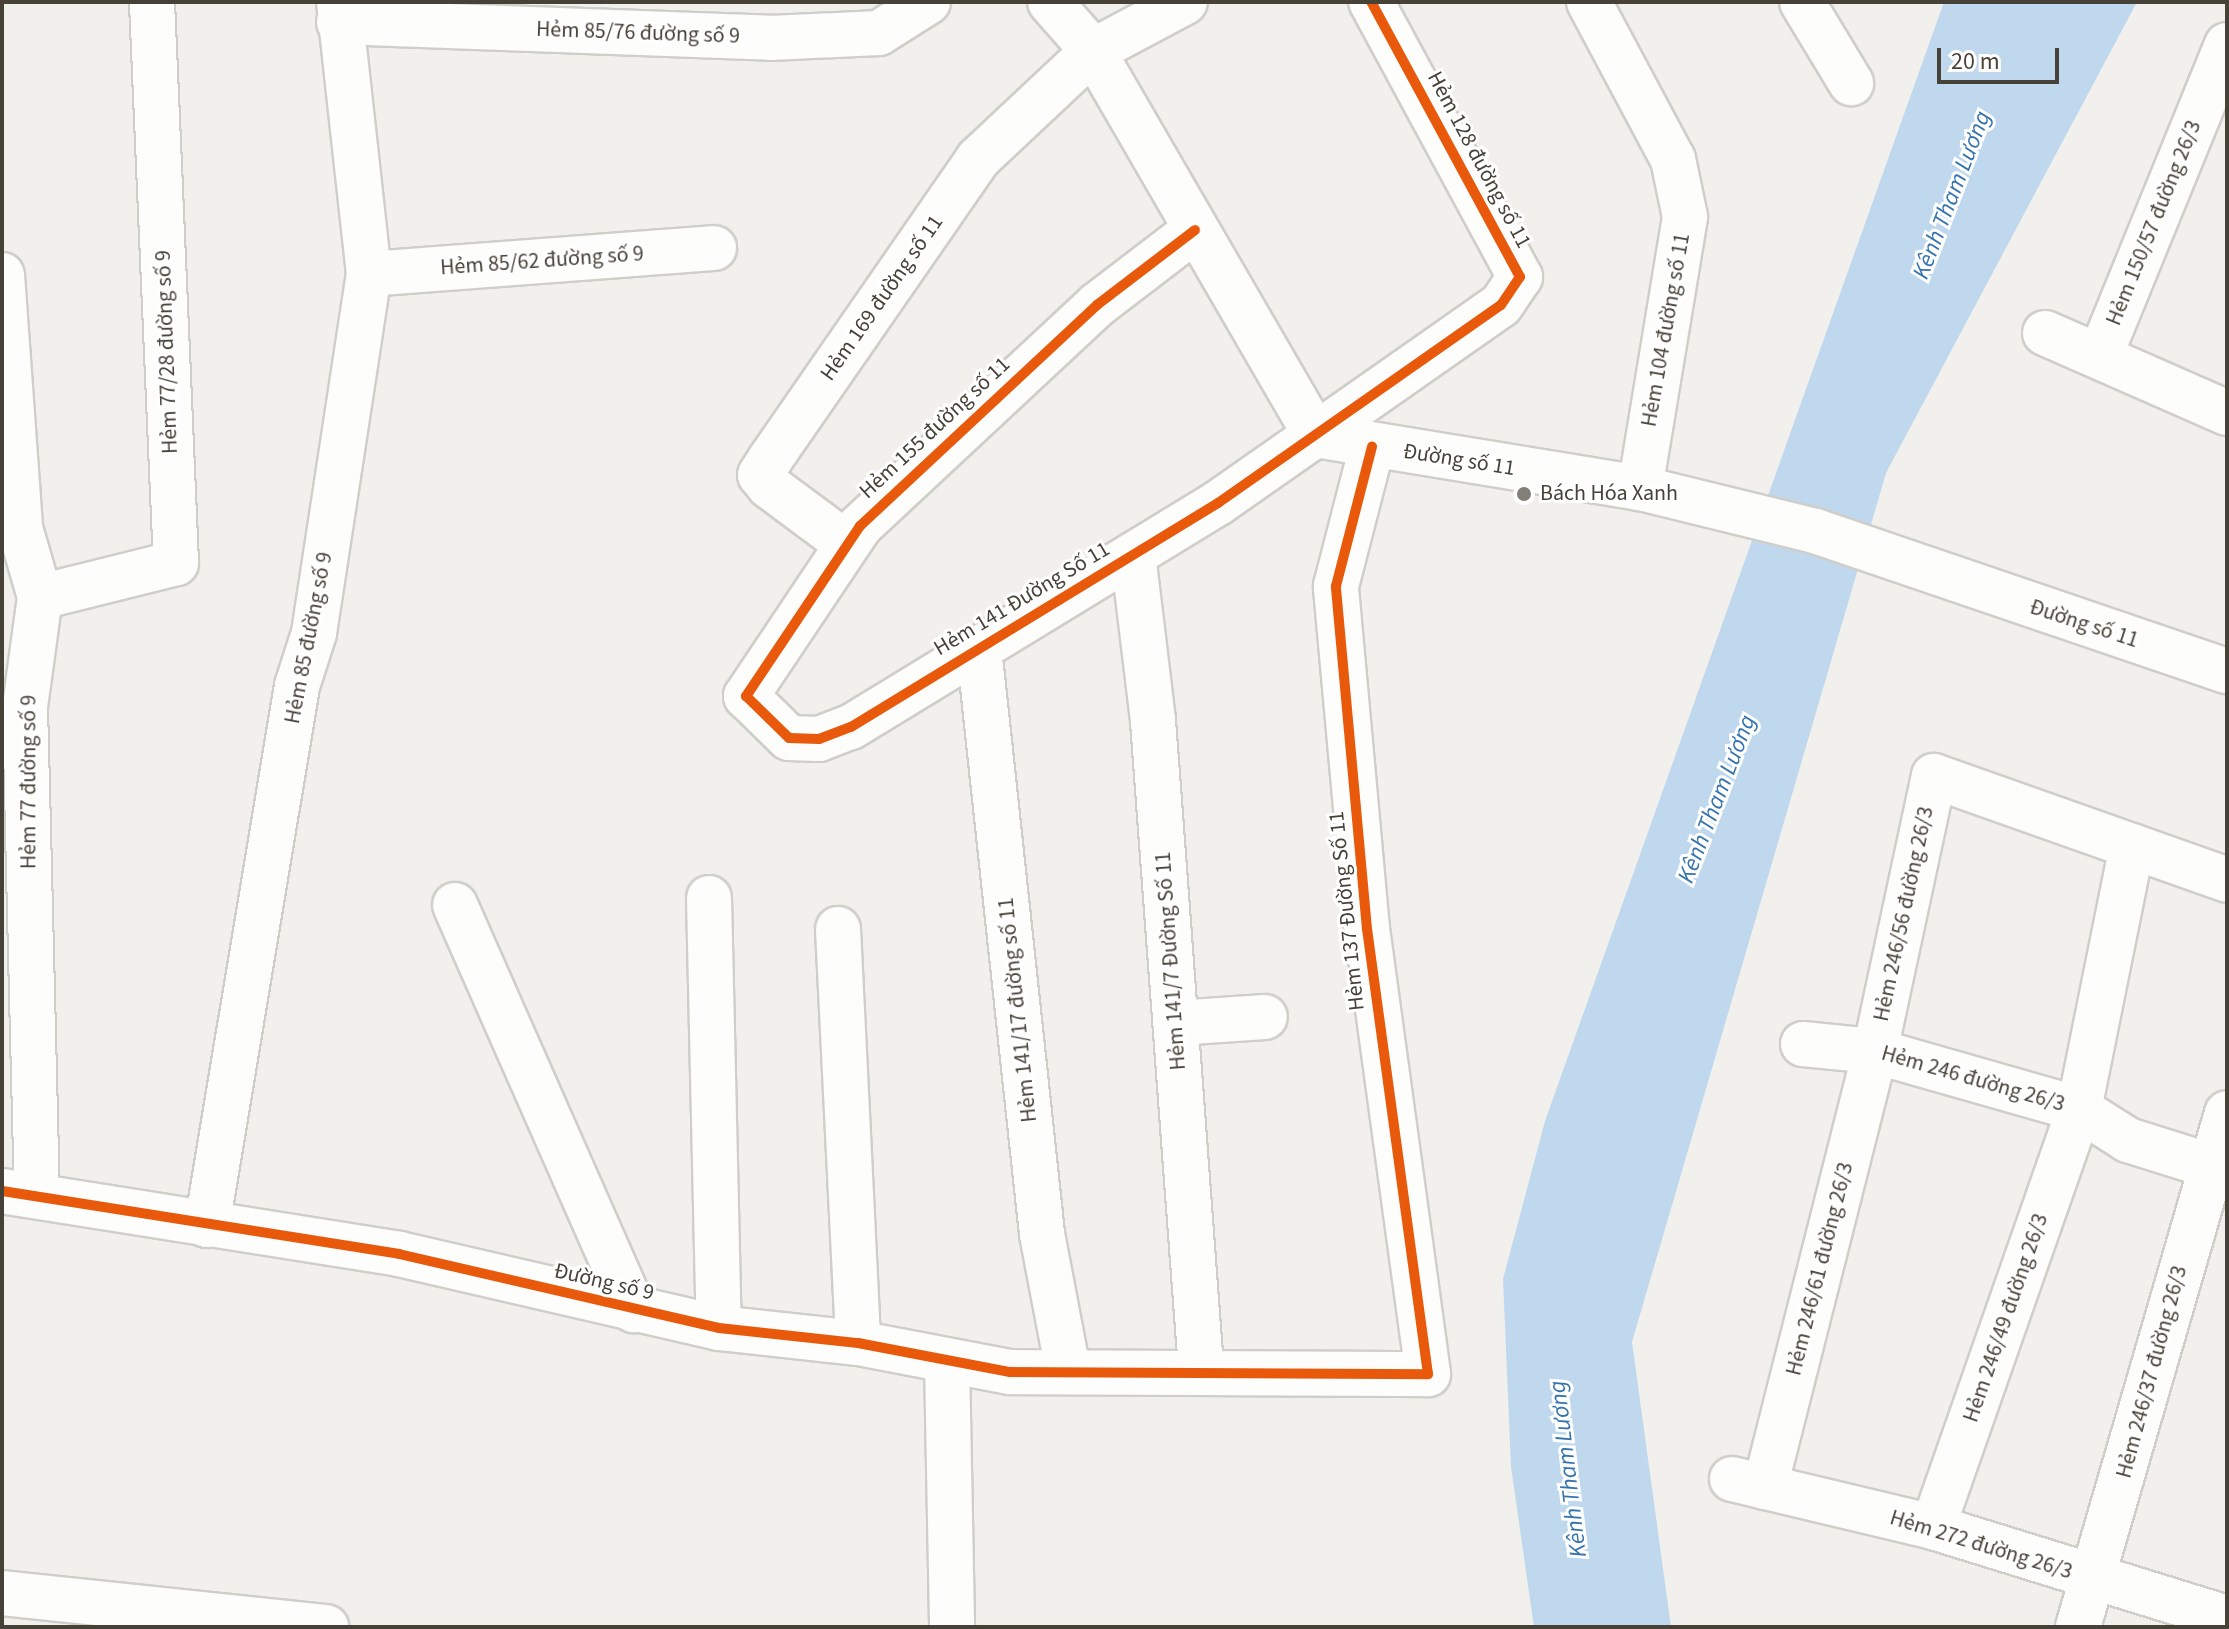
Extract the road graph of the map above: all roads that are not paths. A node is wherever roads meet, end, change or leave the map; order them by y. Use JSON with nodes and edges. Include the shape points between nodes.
{"nodes":[{"id":1,"x":152,"y":2,"type":"edge"},
{"id":2,"x":928,"y":2,"type":"edge"},
{"id":3,"x":1050,"y":2,"type":"edge"},
{"id":4,"x":1185,"y":2,"type":"edge"},
{"id":5,"x":1371,"y":2,"type":"edge"},
{"id":6,"x":1589,"y":2,"type":"edge"},
{"id":7,"x":1802,"y":2,"type":"edge"},
{"id":8,"x":339,"y":12,"type":"edge"},
{"id":9,"x":2227,"y":45,"type":"edge"},
{"id":10,"x":1093,"y":51,"type":"junction"},
{"id":11,"x":1851,"y":83,"type":"dead end"},
{"id":12,"x":1195,"y":230,"type":"junction"},
{"id":13,"x":714,"y":248,"type":"dead end"},
{"id":14,"x":369,"y":274,"type":"junction"},
{"id":15,"x":2,"y":275,"type":"edge"},
{"id":16,"x":2045,"y":333,"type":"dead end"},
{"id":17,"x":2100,"y":356,"type":"junction"},
{"id":18,"x":2227,"y":413,"type":"edge"},
{"id":19,"x":1316,"y":435,"type":"junction"},
{"id":20,"x":1372,"y":447,"type":"junction"},
{"id":21,"x":1640,"y":488,"type":"junction"},
{"id":22,"x":847,"y":544,"type":"junction"},
{"id":23,"x":1133,"y":555,"type":"junction"},
{"id":24,"x":40,"y":597,"type":"junction"},
{"id":25,"x":979,"y":649,"type":"junction"},
{"id":26,"x":2222,"y":655,"type":"edge"},
{"id":27,"x":746,"y":696,"type":"joint"},
{"id":28,"x":2132,"y":846,"type":"junction"},
{"id":29,"x":2227,"y":880,"type":"edge"},
{"id":30,"x":709,"y":898,"type":"dead end"},
{"id":31,"x":455,"y":905,"type":"dead end"},
{"id":32,"x":838,"y":929,"type":"dead end"},
{"id":33,"x":1265,"y":1017,"type":"dead end"},
{"id":34,"x":1176,"y":1023,"type":"junction"},
{"id":35,"x":1803,"y":1044,"type":"dead end"},
{"id":36,"x":1875,"y":1051,"type":"junction"},
{"id":37,"x":2079,"y":1109,"type":"junction"},
{"id":38,"x":2227,"y":1113,"type":"edge"},
{"id":39,"x":2218,"y":1168,"type":"edge"},
{"id":40,"x":20,"y":1194,"type":"edge"},
{"id":41,"x":207,"y":1225,"type":"junction"},
{"id":42,"x":634,"y":1310,"type":"junction"},
{"id":43,"x":719,"y":1328,"type":"junction"},
{"id":44,"x":858,"y":1343,"type":"junction"},
{"id":45,"x":947,"y":1362,"type":"junction"},
{"id":46,"x":1201,"y":1368,"type":"junction"},
{"id":47,"x":1068,"y":1370,"type":"junction"},
{"id":48,"x":1428,"y":1374,"type":"joint"},
{"id":49,"x":1749,"y":1483,"type":"joint"},
{"id":50,"x":1933,"y":1527,"type":"junction"},
{"id":51,"x":2096,"y":1580,"type":"junction"},
{"id":52,"x":2,"y":1593,"type":"edge"},
{"id":53,"x":2227,"y":1618,"type":"edge"},
{"id":54,"x":326,"y":1627,"type":"edge"},
{"id":55,"x":952,"y":1627,"type":"edge"},
{"id":56,"x":2078,"y":1627,"type":"edge"}],
"edges":[{"from":1,"to":24,"type":"street","name":"Hẻm 77/28 đường số 9","via":[[176,563]]},
{"from":2,"to":8,"type":"street","name":"Hẻm 85/76 đường số 9","via":[[879,33],[771,38]]},
{"from":3,"to":10,"type":"street"},
{"from":4,"to":10,"type":"street"},
{"from":5,"to":19,"type":"street","name":"Hẻm 128 đường số 11","via":[[1520,277],[1501,305]]},
{"from":6,"to":21,"type":"street","name":"Hẻm 104 đường số 11","via":[[1673,159],[1685,217]]},
{"from":7,"to":11,"type":"street"},
{"from":8,"to":14,"type":"street","name":"Hẻm 85 đường số 9"},
{"from":9,"to":17,"type":"street","name":"Hẻm 150/57 đường 26/3"},
{"from":10,"to":12,"type":"street"},
{"from":10,"to":22,"type":"street","name":"Hẻm 169 đường số 11","via":[[978,159],[760,475]]},
{"from":12,"to":19,"type":"street"},
{"from":12,"to":22,"type":"street","name":"Hẻm 155 đường số 11","via":[[1097,305]]},
{"from":13,"to":14,"type":"street","name":"Hẻm 85/62 đường số 9"},
{"from":14,"to":41,"type":"street","name":"Hẻm 85 đường số 9","via":[[314,633],[297,686]]},
{"from":15,"to":24,"type":"street","name":"Hẻm 77 đường số 9","via":[[20,528]]},
{"from":16,"to":17,"type":"street"},
{"from":17,"to":18,"type":"street"},
{"from":19,"to":20,"type":"street","name":"Đường số 11"},
{"from":19,"to":23,"type":"street","name":"Hẻm 141 Đường Số 11"},
{"from":20,"to":21,"type":"street","name":"Đường số 11"},
{"from":20,"to":48,"type":"street","name":"Hẻm 137 Đường Số 11","via":[[1336,586],[1367,929]]},
{"from":21,"to":26,"type":"street","name":"Đường số 11","via":[[1815,531],[1941,578]]},
{"from":22,"to":27,"type":"street","name":"Hẻm 155 đường số 11"},
{"from":23,"to":25,"type":"street","name":"Hẻm 141 Đường Số 11"},
{"from":23,"to":34,"type":"street","name":"Hẻm 141/7 Đường Số 11"},
{"from":24,"to":40,"type":"street","name":"Hẻm 77 đường số 9","via":[[25,707]]},
{"from":25,"to":27,"type":"street","name":"Hẻm 141 Đường Số 11","via":[[819,739],[789,738]]},
{"from":25,"to":47,"type":"street","name":"Hẻm 141/17 đường số 11","via":[[1042,1234]]},
{"from":28,"to":29,"type":"street"},
{"from":28,"to":36,"type":"street","name":"Hẻm 246/56 đường 26/3","via":[[1934,776]]},
{"from":28,"to":37,"type":"street","name":"Hẻm 246/49 đường 26/3"},
{"from":30,"to":43,"type":"street"},
{"from":31,"to":42,"type":"street"},
{"from":32,"to":44,"type":"street"},
{"from":33,"to":34,"type":"street"},
{"from":34,"to":46,"type":"street","name":"Hẻm 141/7 Đường Số 11"},
{"from":35,"to":36,"type":"street","name":"Hẻm 246 đường 26/3"},
{"from":36,"to":37,"type":"street","name":"Hẻm 246 đường 26/3"},
{"from":36,"to":49,"type":"street","name":"Hẻm 246/61 đường 26/3"},
{"from":37,"to":39,"type":"street","name":"Hẻm 246 đường 26/3","via":[[2128,1140]]},
{"from":37,"to":50,"type":"street","name":"Hẻm 246/49 đường 26/3"},
{"from":38,"to":39,"type":"street","name":"Hẻm 246/37 đường 26/3"},
{"from":39,"to":51,"type":"street","name":"Hẻm 246/37 đường 26/3"},
{"from":40,"to":41,"type":"street","name":"Đường số 9"},
{"from":41,"to":42,"type":"street","name":"Đường số 9","via":[[399,1254]]},
{"from":42,"to":43,"type":"street","name":"Đường số 9"},
{"from":43,"to":44,"type":"street","name":"Đường số 9"},
{"from":44,"to":45,"type":"street","name":"Đường số 9"},
{"from":45,"to":47,"type":"street","name":"Đường số 9","via":[[1010,1372]]},
{"from":45,"to":55,"type":"street"},
{"from":46,"to":47,"type":"street","name":"Đường số 9"},
{"from":46,"to":48,"type":"street","name":"Đường số 9"},
{"from":49,"to":50,"type":"street","name":"Hẻm 272 đường 26/3"},
{"from":50,"to":51,"type":"street","name":"Hẻm 272 đường 26/3"},
{"from":51,"to":53,"type":"street","name":"Hẻm 272 đường 26/3"},
{"from":51,"to":56,"type":"street","name":"Hẻm 246/37 đường 26/3"},
{"from":52,"to":54,"type":"street"}]}
